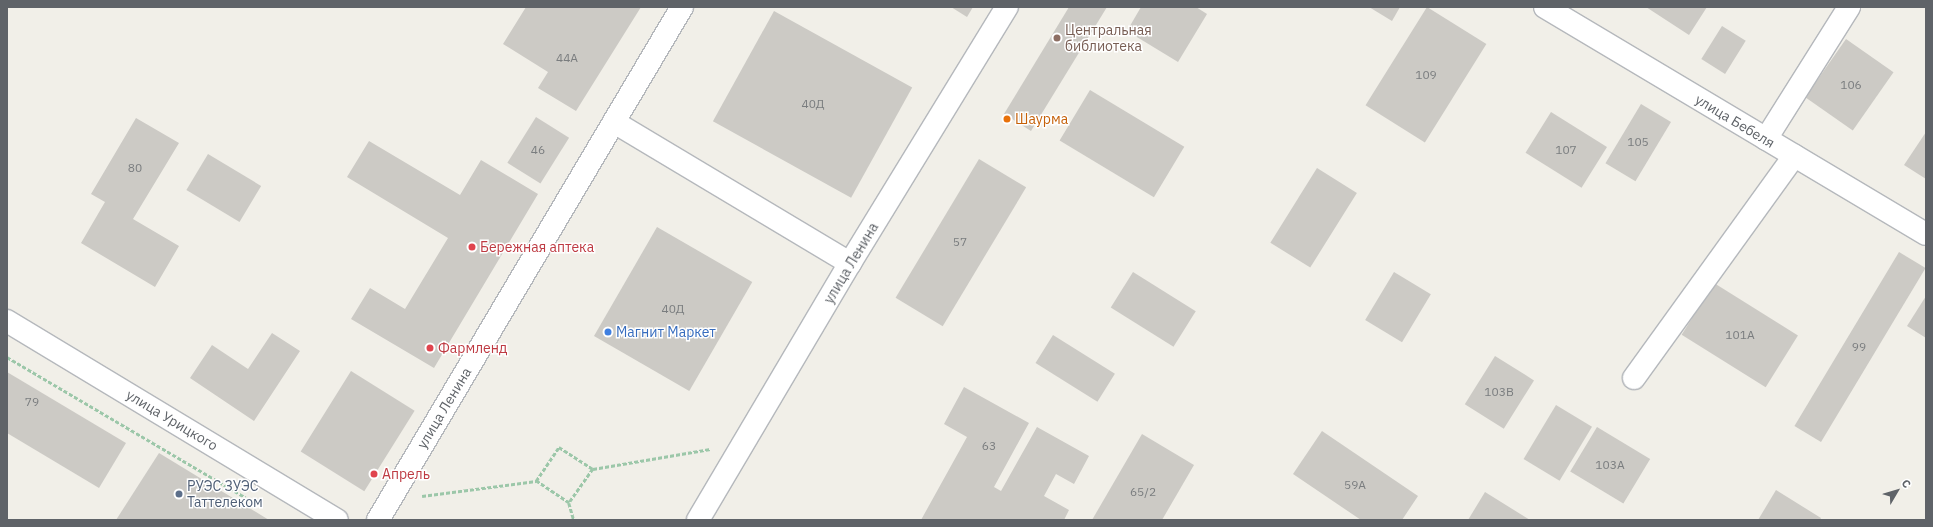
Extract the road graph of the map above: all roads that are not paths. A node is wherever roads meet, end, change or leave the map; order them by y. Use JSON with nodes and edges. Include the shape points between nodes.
{"nodes":[{"id":1,"x":682,"y":7,"type":"edge"},
{"id":2,"x":1007,"y":7,"type":"edge"},
{"id":3,"x":1545,"y":7,"type":"edge"},
{"id":4,"x":1849,"y":7,"type":"edge"},
{"id":5,"x":614,"y":122,"type":"junction"},
{"id":6,"x":1766,"y":139,"type":"junction"},
{"id":7,"x":1794,"y":156,"type":"junction"},
{"id":8,"x":1926,"y":234,"type":"edge"},
{"id":9,"x":850,"y":263,"type":"junction"},
{"id":10,"x":7,"y":321,"type":"edge"},
{"id":11,"x":1634,"y":378,"type":"dead end"},
{"id":12,"x":337,"y":520,"type":"edge"},
{"id":13,"x":378,"y":520,"type":"edge"},
{"id":14,"x":698,"y":520,"type":"edge"}],
"edges":[{"from":1,"to":5,"type":"street","name":"улица Ленина"},
{"from":2,"to":9,"type":"street","name":"улица Ленина"},
{"from":3,"to":6,"type":"street","name":"улица Бебеля"},
{"from":4,"to":6,"type":"street"},
{"from":5,"to":9,"type":"street"},
{"from":5,"to":13,"type":"street","name":"улица Ленина"},
{"from":6,"to":7,"type":"street","name":"улица Бебеля"},
{"from":7,"to":8,"type":"street","name":"улица Бебеля"},
{"from":7,"to":11,"type":"street"},
{"from":9,"to":14,"type":"street","name":"улица Ленина"},
{"from":10,"to":12,"type":"street","name":"улица Урицкого"}]}
